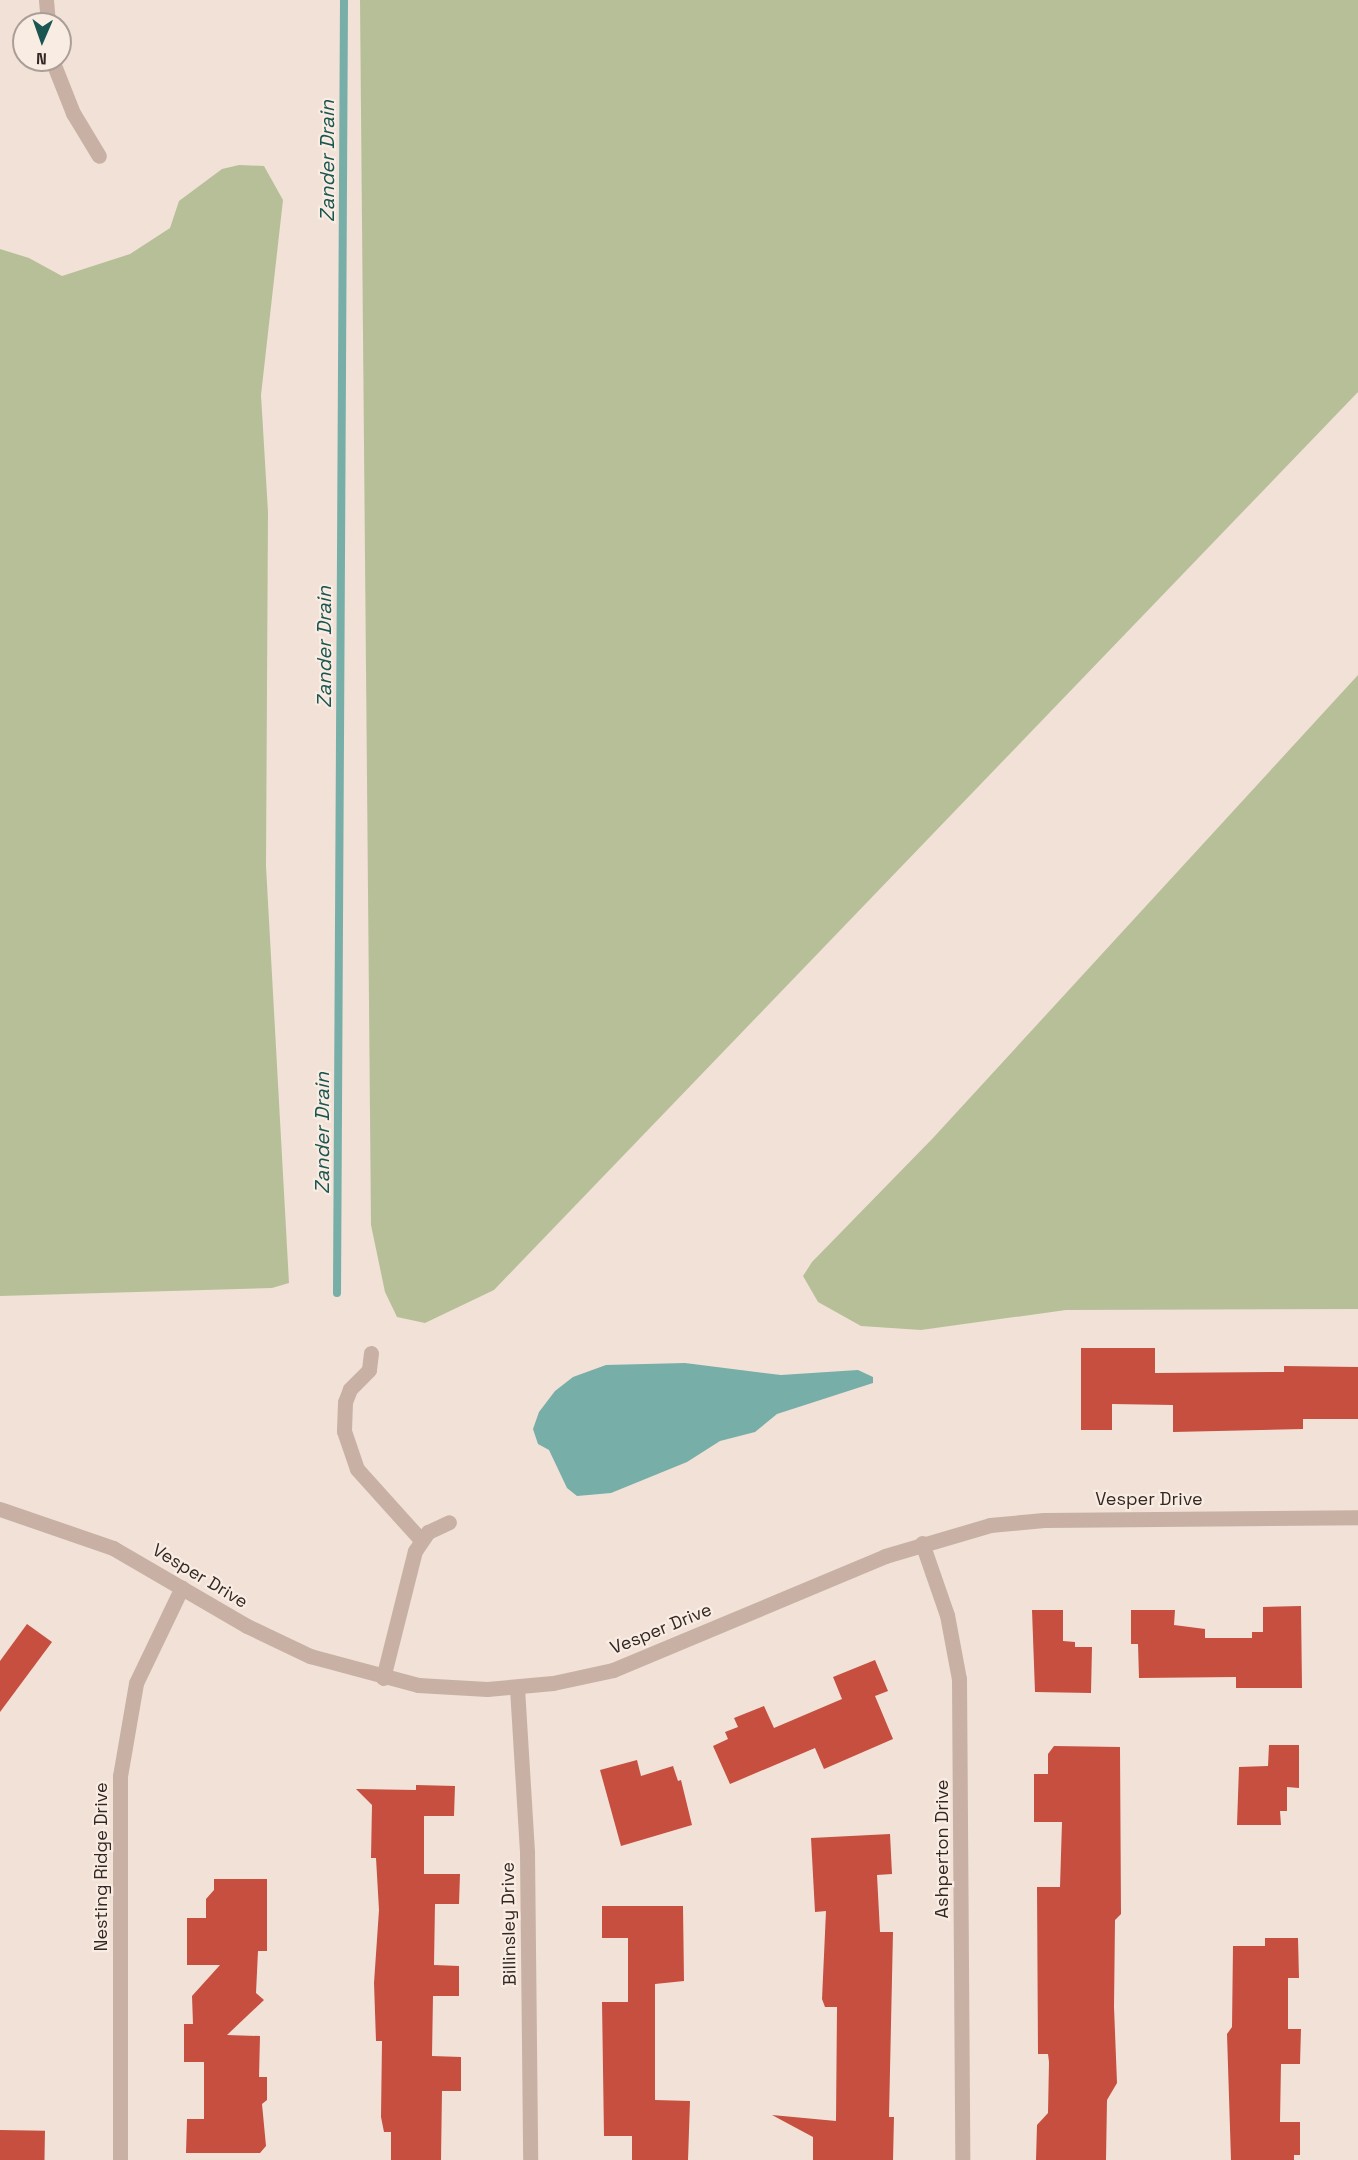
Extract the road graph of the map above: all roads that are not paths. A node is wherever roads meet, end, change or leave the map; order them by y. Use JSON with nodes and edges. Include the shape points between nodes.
{"nodes":[{"id":1,"x":57,"y":72,"type":"edge"},
{"id":2,"x":99,"y":156,"type":"dead end"},
{"id":3,"x":371,"y":1353,"type":"dead end"},
{"id":4,"x":0,"y":1509,"type":"edge"},
{"id":5,"x":1358,"y":1517,"type":"edge"},
{"id":6,"x":448,"y":1522,"type":"dead end"},
{"id":7,"x":420,"y":1539,"type":"junction"},
{"id":8,"x":922,"y":1543,"type":"junction"},
{"id":9,"x":182,"y":1587,"type":"junction"},
{"id":10,"x":383,"y":1678,"type":"junction"},
{"id":11,"x":517,"y":1688,"type":"junction"},
{"id":12,"x":120,"y":2160,"type":"edge"},
{"id":13,"x":530,"y":2160,"type":"edge"},
{"id":14,"x":962,"y":2160,"type":"edge"}],
"edges":[{"from":1,"to":2,"type":"street","via":[[73,113]]},
{"from":3,"to":7,"type":"street","via":[[369,1370],[350,1389],[345,1402],[344,1431],[357,1469]]},
{"from":4,"to":9,"type":"street","name":"Vesper Drive","via":[[113,1548]]},
{"from":5,"to":8,"type":"street","name":"Vesper Drive","via":[[1044,1520],[980,1527]]},
{"from":6,"to":7,"type":"street"},
{"from":7,"to":10,"type":"street"},
{"from":8,"to":11,"type":"street","name":"Vesper Drive","via":[[851,1569],[651,1657],[580,1678]]},
{"from":8,"to":14,"type":"street","name":"Ashperton Drive","via":[[947,1615],[959,1679]]},
{"from":9,"to":10,"type":"street","name":"Vesper Drive","via":[[279,1643]]},
{"from":9,"to":12,"type":"street","name":"Nesting Ridge Drive","via":[[136,1683],[120,1776]]},
{"from":10,"to":11,"type":"street","name":"Vesper Drive","via":[[448,1688]]},
{"from":11,"to":13,"type":"street","name":"Billinsley Drive","via":[[528,1853]]}]}
